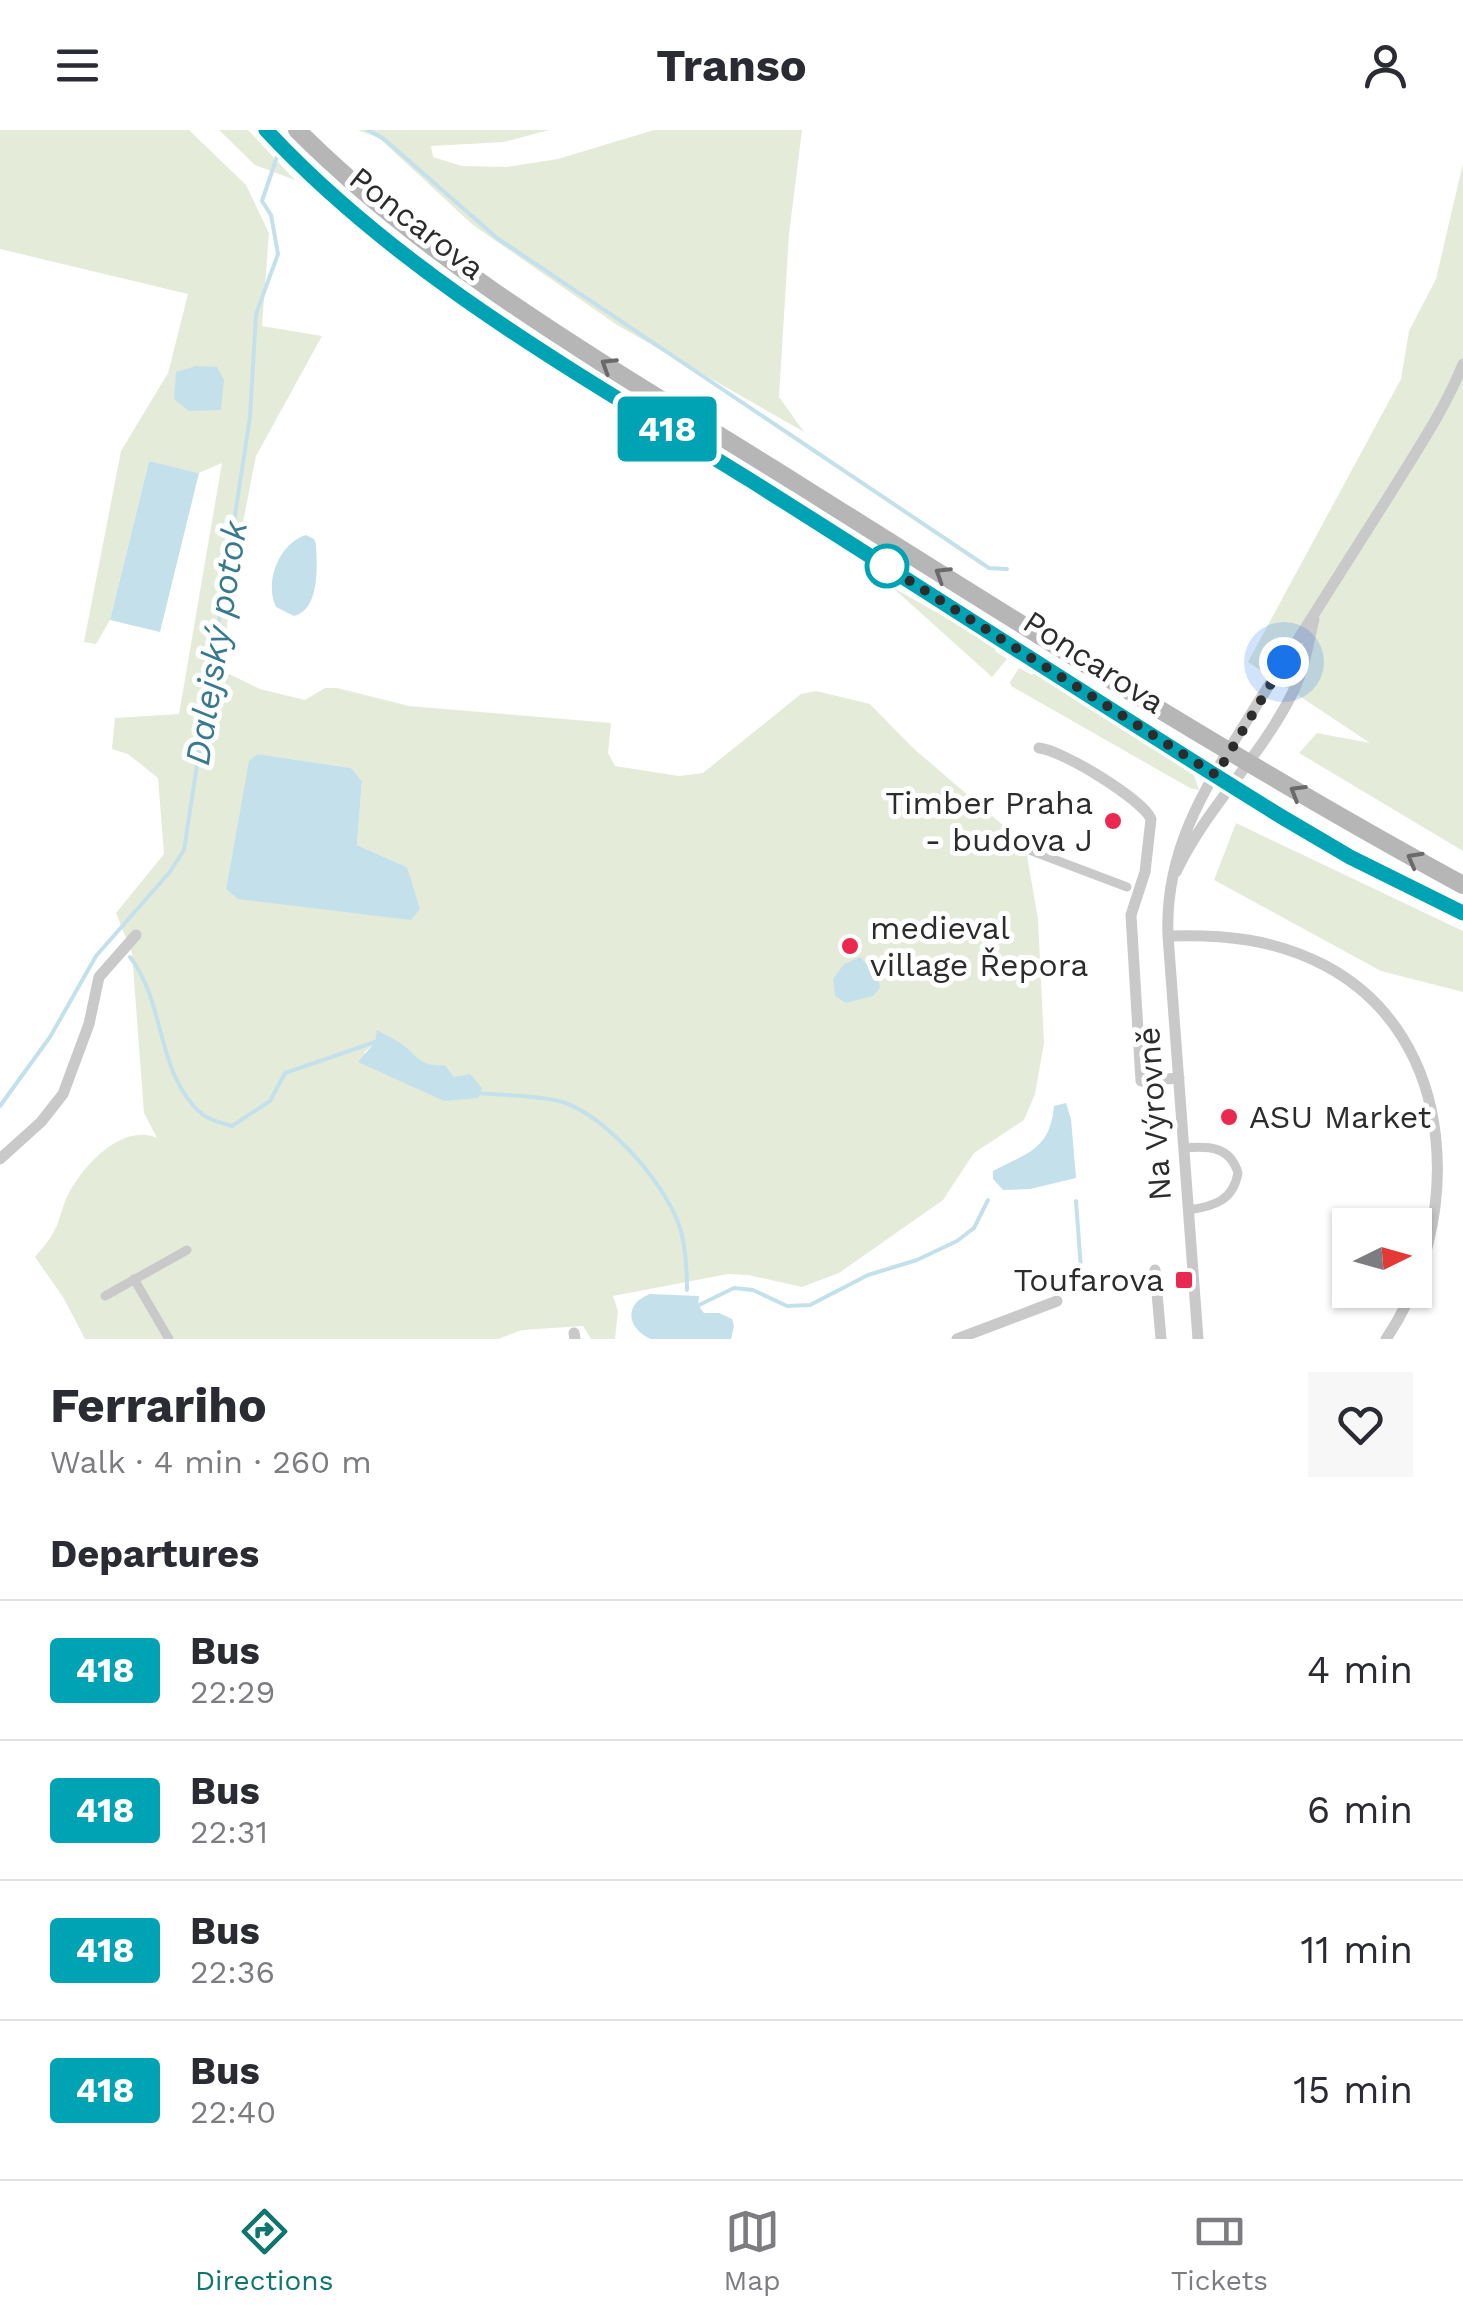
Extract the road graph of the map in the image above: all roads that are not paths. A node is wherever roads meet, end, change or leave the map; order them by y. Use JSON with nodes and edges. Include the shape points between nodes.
{"nodes":[{"id":1,"x":266,"y":130,"type":"edge"},
{"id":2,"x":297,"y":130,"type":"edge"},
{"id":3,"x":1463,"y":364,"type":"edge"},
{"id":4,"x":1316,"y":610,"type":"junction"},
{"id":5,"x":1039,"y":748,"type":"dead end"},
{"id":6,"x":1230,"y":750,"type":"junction"},
{"id":7,"x":1249,"y":762,"type":"junction"},
{"id":8,"x":1216,"y":775,"type":"junction"},
{"id":9,"x":1232,"y":785,"type":"junction"},
{"id":10,"x":1024,"y":848,"type":"dead end"},
{"id":11,"x":1170,"y":885,"type":"junction"},
{"id":12,"x":1463,"y":885,"type":"edge"},
{"id":13,"x":1127,"y":887,"type":"dead end"},
{"id":14,"x":1463,"y":913,"type":"edge"},
{"id":15,"x":136,"y":935,"type":"dead end"},
{"id":16,"x":1168,"y":936,"type":"junction"},
{"id":17,"x":1179,"y":1078,"type":"junction"},
{"id":18,"x":1184,"y":1148,"type":"junction"},
{"id":19,"x":0,"y":1159,"type":"edge"},
{"id":20,"x":1189,"y":1210,"type":"junction"},
{"id":21,"x":186,"y":1250,"type":"dead end"},
{"id":22,"x":1155,"y":1270,"type":"dead end"},
{"id":23,"x":134,"y":1280,"type":"junction"},
{"id":24,"x":104,"y":1296,"type":"dead end"},
{"id":25,"x":1057,"y":1301,"type":"dead end"},
{"id":26,"x":169,"y":1339,"type":"edge"},
{"id":27,"x":957,"y":1339,"type":"edge"},
{"id":28,"x":1161,"y":1339,"type":"edge"},
{"id":29,"x":1198,"y":1339,"type":"edge"},
{"id":30,"x":1386,"y":1339,"type":"edge"}],
"edges":[{"from":1,"to":8,"type":"main road","name":"Poncarova","via":[[380,237],[480,310]]},
{"from":6,"to":2,"type":"main road","name":"Poncarova","one_way":true,"via":[[492,291],[394,219]]},
{"from":3,"to":4,"type":"street","name":"Na Výrovně"},
{"from":4,"to":6,"type":"street","name":"Na Výrovně"},
{"from":4,"to":7,"type":"street","name":"Na Výrovně","via":[[1303,670]]},
{"from":5,"to":17,"type":"street","via":[[1062,755],[1142,805],[1151,819],[1145,872],[1130,914],[1141,1081]]},
{"from":6,"to":7,"type":"main road","name":"Poncarova"},
{"from":6,"to":8,"type":"street","name":"Na Výrovně"},
{"from":7,"to":9,"type":"street","name":"Na Výrovně"},
{"from":12,"to":7,"type":"main road","name":"Poncarova","one_way":true},
{"from":8,"to":9,"type":"main road","name":"Poncarova"},
{"from":8,"to":11,"type":"street","name":"Na Výrovně","via":[[1181,840]]},
{"from":9,"to":11,"type":"street","name":"Na Výrovně"},
{"from":9,"to":14,"type":"main road","name":"Poncarova","via":[[1350,857]]},
{"from":10,"to":13,"type":"street"},
{"from":11,"to":16,"type":"street","name":"Na Výrovně"},
{"from":15,"to":19,"type":"street","via":[[98,977],[63,1094]]},
{"from":16,"to":17,"type":"street","name":"Na Výrovně"},
{"from":16,"to":30,"type":"street","via":[[1242,937],[1326,966],[1396,1023],[1422,1063],[1438,1104],[1450,1192],[1425,1287]]},
{"from":17,"to":18,"type":"street","name":"Na Výrovně"},
{"from":18,"to":20,"type":"street","name":"Na Výrovně"},
{"from":18,"to":20,"type":"street","via":[[1220,1150],[1238,1173],[1225,1200]]},
{"from":20,"to":29,"type":"street","name":"Na Výrovně"},
{"from":21,"to":23,"type":"street"},
{"from":22,"to":28,"type":"street"},
{"from":23,"to":24,"type":"street"},
{"from":23,"to":26,"type":"street"},
{"from":25,"to":27,"type":"street"}]}
